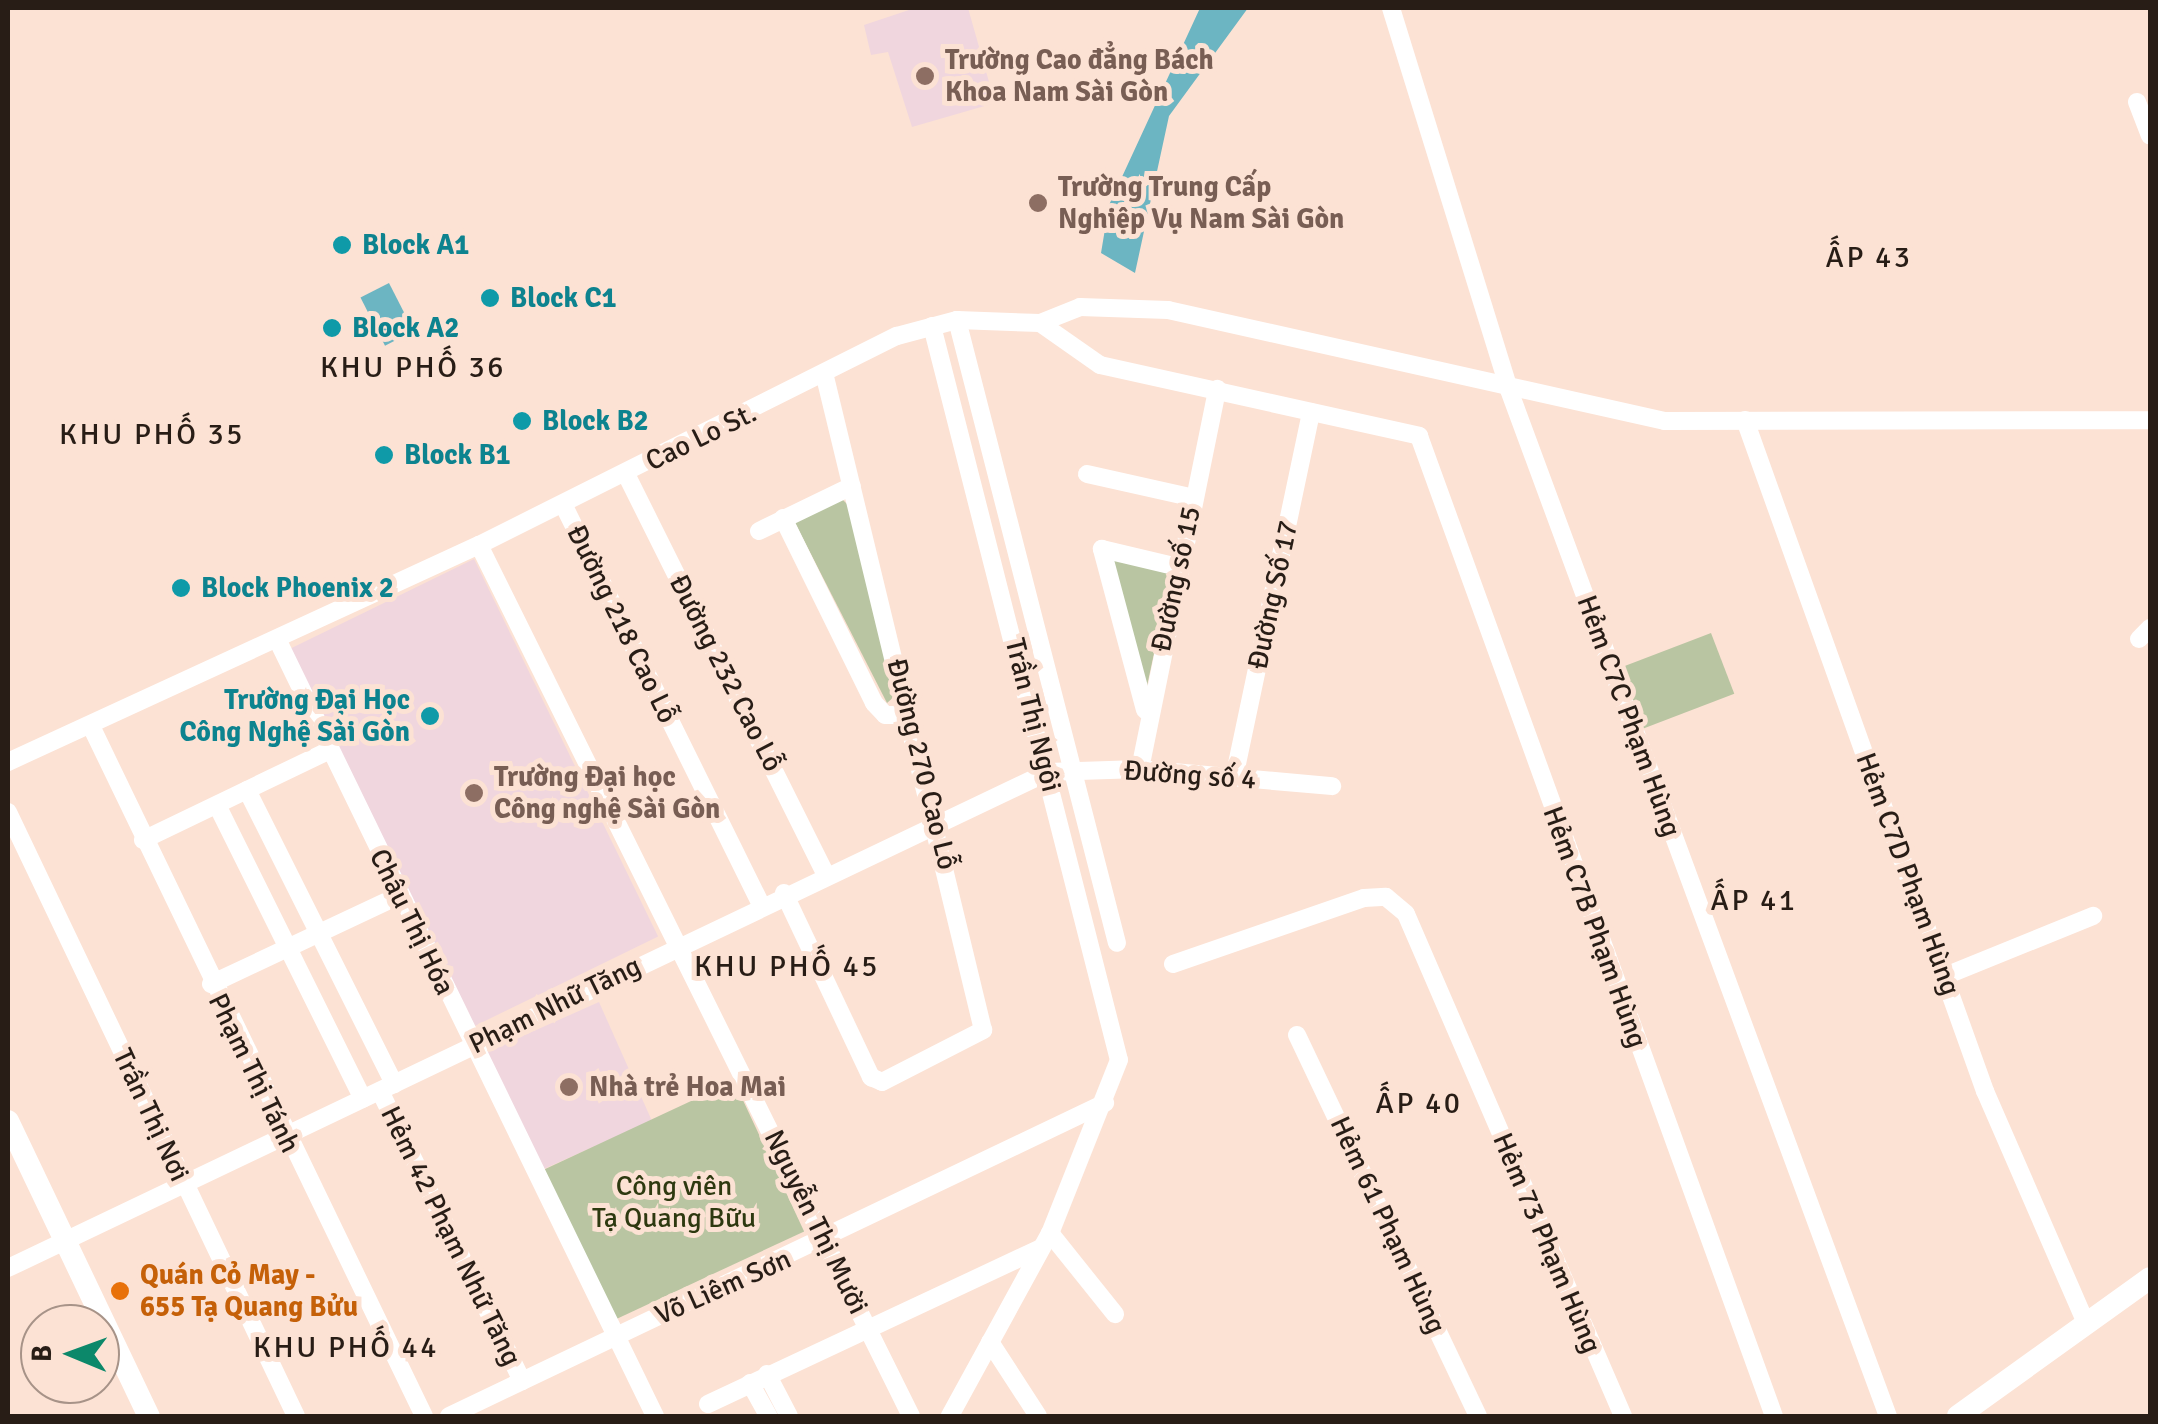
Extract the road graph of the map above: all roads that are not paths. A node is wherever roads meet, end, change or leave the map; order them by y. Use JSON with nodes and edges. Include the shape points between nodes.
{"nodes":[{"id":1,"x":1391,"y":8,"type":"edge"},
{"id":2,"x":2137,"y":102,"type":"dead end"},
{"id":3,"x":2150,"y":136,"type":"edge"},
{"id":4,"x":957,"y":320,"type":"junction"},
{"id":5,"x":1040,"y":323,"type":"junction"},
{"id":6,"x":932,"y":326,"type":"junction"},
{"id":7,"x":825,"y":377,"type":"junction"},
{"id":8,"x":1216,"y":390,"type":"junction"},
{"id":9,"x":1509,"y":390,"type":"junction"},
{"id":10,"x":1310,"y":412,"type":"junction"},
{"id":11,"x":1745,"y":420,"type":"junction"},
{"id":12,"x":2150,"y":420,"type":"edge"},
{"id":13,"x":626,"y":474,"type":"junction"},
{"id":14,"x":1087,"y":474,"type":"dead end"},
{"id":15,"x":852,"y":486,"type":"junction"},
{"id":16,"x":1194,"y":498,"type":"junction"},
{"id":17,"x":563,"y":504,"type":"junction"},
{"id":18,"x":783,"y":518,"type":"junction"},
{"id":19,"x":759,"y":531,"type":"dead end"},
{"id":20,"x":479,"y":545,"type":"junction"},
{"id":21,"x":1178,"y":567,"type":"junction"},
{"id":22,"x":278,"y":641,"type":"junction"},
{"id":23,"x":909,"y":715,"type":"junction"},
{"id":24,"x":1147,"y":717,"type":"junction"},
{"id":25,"x":91,"y":726,"type":"junction"},
{"id":26,"x":330,"y":750,"type":"junction"},
{"id":27,"x":8,"y":762,"type":"edge"},
{"id":28,"x":1140,"y":769,"type":"junction"},
{"id":29,"x":1072,"y":771,"type":"junction"},
{"id":30,"x":1048,"y":772,"type":"junction"},
{"id":31,"x":1234,"y":778,"type":"junction"},
{"id":32,"x":1332,"y":786,"type":"dead end"},
{"id":33,"x":247,"y":790,"type":"junction"},
{"id":34,"x":217,"y":805,"type":"junction"},
{"id":35,"x":8,"y":812,"type":"edge"},
{"id":36,"x":935,"y":819,"type":"junction"},
{"id":37,"x":143,"y":840,"type":"junction"},
{"id":38,"x":826,"y":872,"type":"junction"},
{"id":39,"x":784,"y":893,"type":"junction"},
{"id":40,"x":398,"y":896,"type":"junction"},
{"id":41,"x":761,"y":904,"type":"junction"},
{"id":42,"x":2093,"y":916,"type":"dead end"},
{"id":43,"x":318,"y":933,"type":"junction"},
{"id":44,"x":1117,"y":943,"type":"dead end"},
{"id":45,"x":680,"y":944,"type":"junction"},
{"id":46,"x":288,"y":948,"type":"junction"},
{"id":47,"x":1173,"y":964,"type":"dead end"},
{"id":48,"x":1945,"y":976,"type":"junction"},
{"id":49,"x":211,"y":984,"type":"junction"},
{"id":50,"x":1296,"y":1035,"type":"dead end"},
{"id":51,"x":473,"y":1046,"type":"junction"},
{"id":52,"x":387,"y":1087,"type":"junction"},
{"id":53,"x":362,"y":1099,"type":"junction"},
{"id":54,"x":1105,"y":1103,"type":"junction"},
{"id":55,"x":8,"y":1122,"type":"edge"},
{"id":56,"x":284,"y":1136,"type":"junction"},
{"id":57,"x":181,"y":1179,"type":"junction"},
{"id":58,"x":63,"y":1238,"type":"junction"},
{"id":59,"x":1045,"y":1240,"type":"junction"},
{"id":60,"x":825,"y":1242,"type":"junction"},
{"id":61,"x":8,"y":1268,"type":"edge"},
{"id":62,"x":2150,"y":1278,"type":"edge"},
{"id":63,"x":1115,"y":1314,"type":"dead end"},
{"id":64,"x":2086,"y":1323,"type":"junction"},
{"id":65,"x":868,"y":1327,"type":"junction"},
{"id":66,"x":613,"y":1337,"type":"junction"},
{"id":67,"x":990,"y":1342,"type":"junction"},
{"id":68,"x":767,"y":1374,"type":"junction"},
{"id":69,"x":522,"y":1381,"type":"junction"},
{"id":70,"x":750,"y":1383,"type":"junction"},
{"id":71,"x":708,"y":1404,"type":"dead end"},
{"id":72,"x":149,"y":1416,"type":"edge"},
{"id":73,"x":166,"y":1416,"type":"edge"},
{"id":74,"x":296,"y":1416,"type":"edge"},
{"id":75,"x":424,"y":1416,"type":"edge"},
{"id":76,"x":448,"y":1416,"type":"edge"},
{"id":77,"x":655,"y":1416,"type":"edge"},
{"id":78,"x":768,"y":1416,"type":"edge"},
{"id":79,"x":790,"y":1416,"type":"edge"},
{"id":80,"x":911,"y":1416,"type":"edge"},
{"id":81,"x":950,"y":1416,"type":"edge"},
{"id":82,"x":1038,"y":1416,"type":"edge"},
{"id":83,"x":1478,"y":1416,"type":"edge"},
{"id":84,"x":1623,"y":1416,"type":"edge"},
{"id":85,"x":1774,"y":1416,"type":"edge"},
{"id":86,"x":1888,"y":1416,"type":"edge"},
{"id":87,"x":1958,"y":1416,"type":"edge"}],
"edges":[{"from":1,"to":9,"type":"street","name":"Hẻm C7C Phạm Hùng"},
{"from":2,"to":3,"type":"street"},
{"from":4,"to":5,"type":"street","name":"Cao Lo St."},
{"from":4,"to":6,"type":"street","name":"Cao Lo St."},
{"from":4,"to":29,"type":"street","name":"Trần Thị Ngôi"},
{"from":5,"to":8,"type":"street","via":[[1100,365]]},
{"from":5,"to":9,"type":"street","via":[[1080,307],[1168,310]]},
{"from":6,"to":7,"type":"street","name":"Cao Lo St."},
{"from":6,"to":30,"type":"street","name":"Trần Thị Ngôi"},
{"from":7,"to":13,"type":"street","name":"Cao Lo St."},
{"from":7,"to":15,"type":"street","name":"Đường 270 Cao Lỗ"},
{"from":8,"to":10,"type":"street"},
{"from":8,"to":16,"type":"street","name":"Đường số 15"},
{"from":9,"to":11,"type":"street","via":[[1664,421]]},
{"from":9,"to":86,"type":"street","name":"Hẻm C7C Phạm Hùng"},
{"from":10,"to":31,"type":"street","name":"Đường Số 17"},
{"from":10,"to":85,"type":"street","name":"Hẻm C7B Phạm Hùng","via":[[1419,436]]},
{"from":11,"to":12,"type":"street"},
{"from":11,"to":48,"type":"street","name":"Hẻm C7D Phạm Hùng"},
{"from":13,"to":17,"type":"street","name":"Cao Lo St."},
{"from":13,"to":38,"type":"street","name":"Đường 232 Cao Lỗ"},
{"from":14,"to":16,"type":"street"},
{"from":15,"to":18,"type":"street"},
{"from":15,"to":23,"type":"street","name":"Đường 270 Cao Lỗ"},
{"from":16,"to":21,"type":"street","name":"Đường số 15"},
{"from":17,"to":20,"type":"street","name":"Cao Lo St."},
{"from":17,"to":41,"type":"street","name":"Đường 218 Cao Lỗ"},
{"from":18,"to":19,"type":"street"},
{"from":18,"to":23,"type":"street","via":[[874,702],[885,715]]},
{"from":20,"to":22,"type":"street","name":"Cao Lo St."},
{"from":20,"to":45,"type":"street","name":"Nguyễn Thị Mười"},
{"from":21,"to":24,"type":"street","name":"Đường số 15"},
{"from":21,"to":24,"type":"street","via":[[1102,549]]},
{"from":22,"to":25,"type":"street","name":"Cao Lo St."},
{"from":22,"to":26,"type":"street","name":"Châu Thị Hóa"},
{"from":23,"to":36,"type":"street","name":"Đường 270 Cao Lỗ"},
{"from":24,"to":28,"type":"street","name":"Đường số 15"},
{"from":25,"to":27,"type":"street","name":"Cao Lo St."},
{"from":25,"to":37,"type":"street","name":"Phạm Thị Tánh"},
{"from":26,"to":33,"type":"street"},
{"from":26,"to":40,"type":"street","name":"Châu Thị Hóa"},
{"from":28,"to":29,"type":"street","name":"Đường số 4"},
{"from":28,"to":31,"type":"street","name":"Đường số 4"},
{"from":29,"to":30,"type":"street","name":"Đường số 4"},
{"from":29,"to":44,"type":"street","name":"Trần Thị Ngôi"},
{"from":30,"to":36,"type":"street","name":"Phạm Nhữ Tăng"},
{"from":30,"to":54,"type":"street","name":"Trần Thị Ngôi","via":[[1120,1060]]},
{"from":31,"to":32,"type":"street","name":"Đường số 4"},
{"from":33,"to":34,"type":"street"},
{"from":33,"to":43,"type":"street","name":"Hẻm 42 Phạm Nhữ Tăng"},
{"from":34,"to":37,"type":"street"},
{"from":34,"to":46,"type":"street"},
{"from":35,"to":57,"type":"street","name":"Trần Thị Nơi"},
{"from":36,"to":38,"type":"street","name":"Phạm Nhữ Tăng"},
{"from":36,"to":39,"type":"street","name":"Đường 270 Cao Lỗ","via":[[985,1022],[957,1046],[882,1082],[871,1077]]},
{"from":37,"to":49,"type":"street","name":"Phạm Thị Tánh"},
{"from":38,"to":39,"type":"street","name":"Phạm Nhữ Tăng"},
{"from":39,"to":41,"type":"street","name":"Phạm Nhữ Tăng"},
{"from":40,"to":43,"type":"street"},
{"from":40,"to":51,"type":"street","name":"Châu Thị Hóa"},
{"from":41,"to":45,"type":"street","name":"Phạm Nhữ Tăng"},
{"from":42,"to":48,"type":"street"},
{"from":43,"to":46,"type":"street"},
{"from":43,"to":52,"type":"street","name":"Hẻm 42 Phạm Nhữ Tăng"},
{"from":45,"to":51,"type":"street","name":"Phạm Nhữ Tăng"},
{"from":45,"to":60,"type":"street","name":"Nguyễn Thị Mười"},
{"from":46,"to":49,"type":"street"},
{"from":46,"to":53,"type":"street"},
{"from":47,"to":84,"type":"street","name":"Hẻm 73 Phạm Hùng","via":[[1364,898],[1386,898],[1406,914]]},
{"from":48,"to":64,"type":"street","name":"Hẻm C7D Phạm Hùng","via":[[2024,1191]]},
{"from":49,"to":56,"type":"street","name":"Phạm Thị Tánh"},
{"from":50,"to":83,"type":"street","name":"Hẻm 61 Phạm Hùng"},
{"from":51,"to":52,"type":"street","name":"Phạm Nhữ Tăng"},
{"from":51,"to":66,"type":"street","name":"Châu Thị Hóa"},
{"from":52,"to":53,"type":"street","name":"Phạm Nhữ Tăng"},
{"from":52,"to":69,"type":"street","name":"Hẻm 42 Phạm Nhữ Tăng"},
{"from":53,"to":56,"type":"street","name":"Phạm Nhữ Tăng"},
{"from":54,"to":59,"type":"street","name":"Trần Thị Ngôi"},
{"from":54,"to":60,"type":"street","name":"Võ Liêm Sơn"},
{"from":55,"to":58,"type":"main road"},
{"from":56,"to":57,"type":"street","name":"Phạm Nhữ Tăng"},
{"from":56,"to":75,"type":"street","name":"Phạm Thị Tánh"},
{"from":57,"to":58,"type":"street","name":"Phạm Nhữ Tăng"},
{"from":57,"to":74,"type":"street","name":"Trần Thị Nơi"},
{"from":58,"to":61,"type":"street","name":"Phạm Nhữ Tăng"},
{"from":58,"to":72,"type":"main road"},
{"from":58,"to":73,"type":"main road","via":[[82,1249]]},
{"from":59,"to":63,"type":"street"},
{"from":59,"to":65,"type":"street"},
{"from":59,"to":67,"type":"street","name":"Trần Thị Ngôi"},
{"from":60,"to":65,"type":"street","name":"Nguyễn Thị Mười"},
{"from":60,"to":66,"type":"street","name":"Võ Liêm Sơn"},
{"from":62,"to":64,"type":"main road"},
{"from":64,"to":87,"type":"main road"},
{"from":65,"to":68,"type":"street"},
{"from":65,"to":80,"type":"street","name":"Nguyễn Thị Mười"},
{"from":66,"to":69,"type":"street","name":"Võ Liêm Sơn"},
{"from":66,"to":77,"type":"street","name":"Châu Thị Hóa"},
{"from":67,"to":81,"type":"street","name":"Trần Thị Ngôi"},
{"from":67,"to":82,"type":"street"},
{"from":68,"to":70,"type":"street"},
{"from":68,"to":79,"type":"street"},
{"from":69,"to":76,"type":"street","name":"Võ Liêm Sơn"},
{"from":70,"to":71,"type":"street"},
{"from":70,"to":78,"type":"street"}]}
